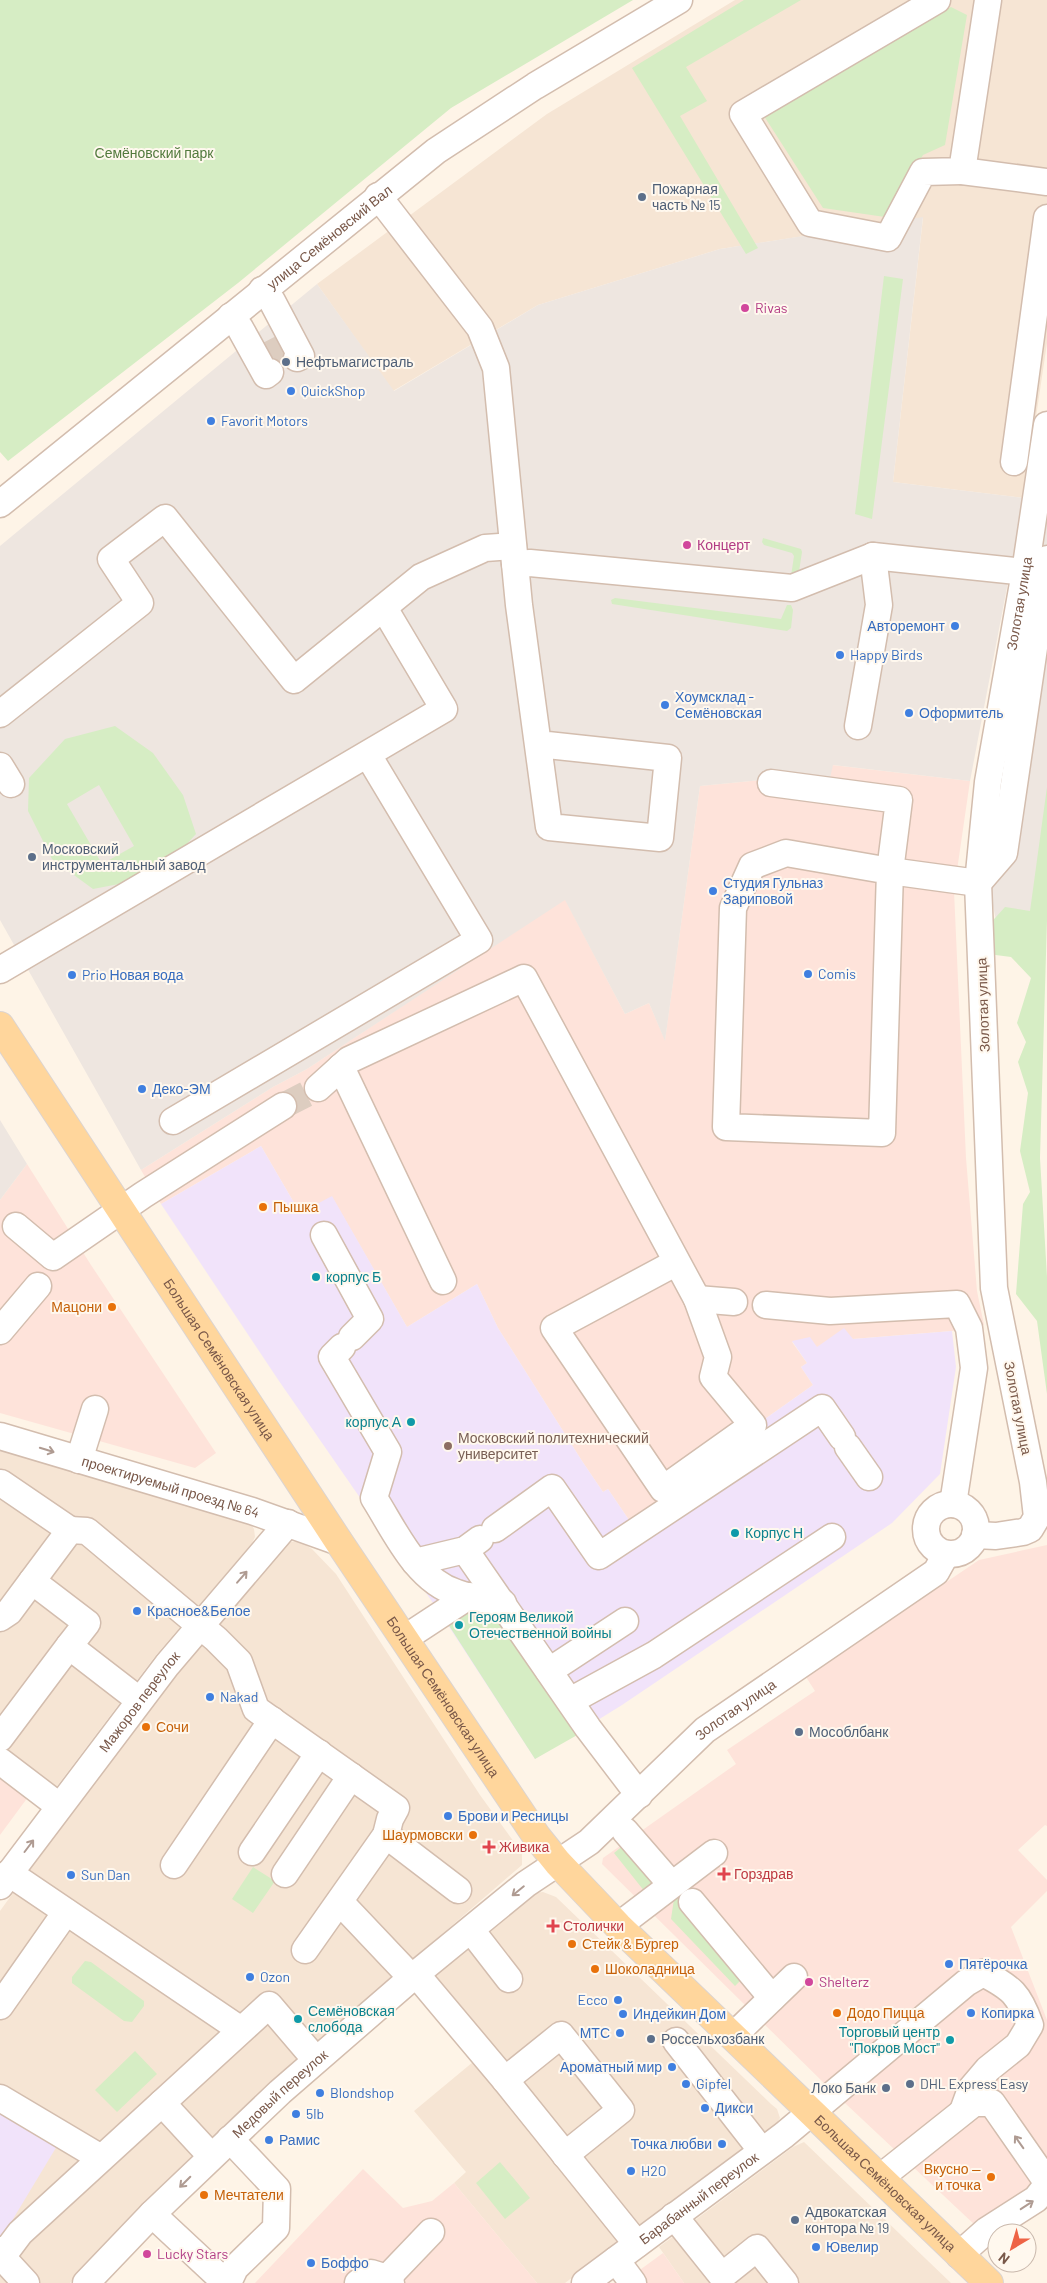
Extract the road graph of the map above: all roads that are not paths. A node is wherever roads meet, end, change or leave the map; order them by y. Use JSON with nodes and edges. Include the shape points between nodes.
{"nodes":[{"id":1,"x":679,"y":0,"type":"edge"},
{"id":2,"x":937,"y":0,"type":"edge"},
{"id":3,"x":988,"y":0,"type":"edge"},
{"id":4,"x":962,"y":171,"type":"junction"},
{"id":5,"x":1047,"y":182,"type":"edge"},
{"id":6,"x":378,"y":196,"type":"junction"},
{"id":7,"x":1047,"y":218,"type":"edge"},
{"id":8,"x":262,"y":290,"type":"junction"},
{"id":9,"x":231,"y":316,"type":"junction"},
{"id":10,"x":290,"y":341,"type":"dead end"},
{"id":11,"x":260,"y":357,"type":"dead end"},
{"id":12,"x":1047,"y":424,"type":"edge"},
{"id":13,"x":1014,"y":462,"type":"dead end"},
{"id":14,"x":0,"y":504,"type":"edge"},
{"id":15,"x":514,"y":555,"type":"junction"},
{"id":16,"x":873,"y":556,"type":"junction"},
{"id":17,"x":1036,"y":566,"type":"edge"},
{"id":18,"x":384,"y":608,"type":"junction"},
{"id":19,"x":0,"y":714,"type":"edge"},
{"id":20,"x":858,"y":726,"type":"dead end"},
{"id":21,"x":538,"y":744,"type":"junction"},
{"id":22,"x":368,"y":755,"type":"junction"},
{"id":23,"x":771,"y":783,"type":"dead end"},
{"id":24,"x":890,"y":871,"type":"junction"},
{"id":25,"x":978,"y":883,"type":"junction"},
{"id":26,"x":0,"y":970,"type":"edge"},
{"id":27,"x":0,"y":1026,"type":"edge"},
{"id":28,"x":341,"y":1067,"type":"junction"},
{"id":29,"x":318,"y":1088,"type":"tunnel mouth"},
{"id":30,"x":283,"y":1106,"type":"tunnel mouth"},
{"id":31,"x":173,"y":1121,"type":"dead end"},
{"id":32,"x":121,"y":1209,"type":"junction"},
{"id":33,"x":16,"y":1226,"type":"dead end"},
{"id":34,"x":324,"y":1235,"type":"dead end"},
{"id":35,"x":677,"y":1262,"type":"junction"},
{"id":36,"x":444,"y":1281,"type":"dead end"},
{"id":37,"x":38,"y":1286,"type":"dead end"},
{"id":38,"x":697,"y":1300,"type":"junction"},
{"id":39,"x":734,"y":1302,"type":"dead end"},
{"id":40,"x":766,"y":1305,"type":"dead end"},
{"id":41,"x":0,"y":1331,"type":"edge"},
{"id":42,"x":95,"y":1409,"type":"dead end"},
{"id":43,"x":0,"y":1436,"type":"edge"},
{"id":44,"x":79,"y":1460,"type":"junction"},
{"id":45,"x":869,"y":1477,"type":"dead end"},
{"id":46,"x":0,"y":1483,"type":"edge"},
{"id":47,"x":953,"y":1504,"type":"junction"},
{"id":48,"x":288,"y":1523,"type":"junction"},
{"id":49,"x":70,"y":1530,"type":"junction"},
{"id":50,"x":975,"y":1535,"type":"junction"},
{"id":51,"x":832,"y":1537,"type":"dead end"},
{"id":52,"x":340,"y":1542,"type":"junction"},
{"id":53,"x":465,"y":1550,"type":"junction"},
{"id":54,"x":946,"y":1554,"type":"junction"},
{"id":55,"x":415,"y":1562,"type":"junction"},
{"id":56,"x":32,"y":1581,"type":"junction"},
{"id":57,"x":469,"y":1596,"type":"junction"},
{"id":58,"x":503,"y":1603,"type":"junction"},
{"id":59,"x":0,"y":1618,"type":"edge"},
{"id":60,"x":624,"y":1622,"type":"dead end"},
{"id":61,"x":200,"y":1626,"type":"junction"},
{"id":62,"x":405,"y":1638,"type":"junction"},
{"id":63,"x":69,"y":1646,"type":"junction"},
{"id":64,"x":549,"y":1671,"type":"junction"},
{"id":65,"x":139,"y":1700,"type":"junction"},
{"id":66,"x":570,"y":1701,"type":"junction"},
{"id":67,"x":272,"y":1720,"type":"junction"},
{"id":68,"x":0,"y":1738,"type":"edge"},
{"id":69,"x":319,"y":1753,"type":"junction"},
{"id":70,"x":0,"y":1761,"type":"edge"},
{"id":71,"x":351,"y":1776,"type":"junction"},
{"id":72,"x":639,"y":1795,"type":"junction"},
{"id":73,"x":59,"y":1806,"type":"junction"},
{"id":74,"x":625,"y":1831,"type":"dead end"},
{"id":75,"x":386,"y":1835,"type":"junction"},
{"id":76,"x":714,"y":1853,"type":"dead end"},
{"id":77,"x":558,"y":1863,"type":"junction"},
{"id":78,"x":174,"y":1865,"type":"dead end"},
{"id":79,"x":4,"y":1879,"type":"edge"},
{"id":80,"x":671,"y":1884,"type":"junction"},
{"id":81,"x":458,"y":1890,"type":"dead end"},
{"id":82,"x":340,"y":1902,"type":"junction"},
{"id":83,"x":692,"y":1902,"type":"dead end"},
{"id":84,"x":66,"y":1912,"type":"junction"},
{"id":85,"x":618,"y":1926,"type":"junction"},
{"id":86,"x":471,"y":1930,"type":"junction"},
{"id":87,"x":305,"y":1950,"type":"dead end"},
{"id":88,"x":414,"y":1976,"type":"junction"},
{"id":89,"x":794,"y":1977,"type":"dead end"},
{"id":90,"x":509,"y":1979,"type":"dead end"},
{"id":91,"x":772,"y":1998,"type":"junction"},
{"id":92,"x":0,"y":2006,"type":"edge"},
{"id":93,"x":241,"y":2030,"type":"junction"},
{"id":94,"x":733,"y":2036,"type":"junction"},
{"id":95,"x":676,"y":2041,"type":"dead end"},
{"id":96,"x":316,"y":2060,"type":"junction"},
{"id":97,"x":505,"y":2080,"type":"junction"},
{"id":98,"x":0,"y":2098,"type":"edge"},
{"id":99,"x":162,"y":2103,"type":"junction"},
{"id":100,"x":812,"y":2111,"type":"junction"},
{"id":101,"x":963,"y":2111,"type":"junction"},
{"id":102,"x":220,"y":2147,"type":"junction"},
{"id":103,"x":762,"y":2151,"type":"junction"},
{"id":104,"x":565,"y":2155,"type":"junction"},
{"id":105,"x":101,"y":2158,"type":"junction"},
{"id":106,"x":881,"y":2177,"type":"junction"},
{"id":107,"x":1047,"y":2184,"type":"edge"},
{"id":108,"x":152,"y":2214,"type":"junction"},
{"id":109,"x":674,"y":2216,"type":"junction"},
{"id":110,"x":431,"y":2232,"type":"dead end"},
{"id":111,"x":637,"y":2244,"type":"junction"},
{"id":112,"x":1,"y":2254,"type":"edge"},
{"id":113,"x":960,"y":2255,"type":"junction"},
{"id":114,"x":616,"y":2260,"type":"junction"},
{"id":115,"x":389,"y":2280,"type":"edge"},
{"id":116,"x":26,"y":2283,"type":"edge"},
{"id":117,"x":86,"y":2283,"type":"edge"},
{"id":118,"x":227,"y":2283,"type":"edge"},
{"id":119,"x":358,"y":2283,"type":"edge"},
{"id":120,"x":585,"y":2283,"type":"edge"},
{"id":121,"x":633,"y":2283,"type":"edge"},
{"id":122,"x":785,"y":2283,"type":"edge"},
{"id":123,"x":989,"y":2283,"type":"edge"}],
"edges":[{"from":1,"to":6,"type":"street","name":"улица Семёновский Вал","via":[[475,124]]},
{"from":2,"to":4,"type":"street","via":[[743,114],[810,223],[888,238],[922,172]]},
{"from":3,"to":4,"type":"street"},
{"from":4,"to":5,"type":"street"},
{"from":6,"to":8,"type":"street","name":"улица Семёновский Вал"},
{"from":6,"to":15,"type":"street","via":[[480,328],[496,368]]},
{"from":7,"to":13,"type":"street"},
{"from":8,"to":9,"type":"street","name":"улица Семёновский Вал"},
{"from":8,"to":10,"type":"street","via":[[272,301]]},
{"from":9,"to":11,"type":"street"},
{"from":9,"to":14,"type":"street","name":"улица Семёновский Вал"},
{"from":12,"to":17,"type":"street","name":"Золотая улица"},
{"from":15,"to":16,"type":"street","via":[[530,562],[792,588]]},
{"from":15,"to":18,"type":"street","via":[[485,548],[421,578]]},
{"from":15,"to":21,"type":"street"},
{"from":16,"to":17,"type":"street"},
{"from":16,"to":20,"type":"street","via":[[879,604]]},
{"from":17,"to":25,"type":"street","name":"Золотая улица","via":[[988,782]]},
{"from":18,"to":19,"type":"street","via":[[294,680],[166,518],[111,559],[140,602]]},
{"from":18,"to":22,"type":"street","via":[[444,709]]},
{"from":21,"to":21,"type":"street","via":[[668,758],[660,838],[549,827]]},
{"from":22,"to":26,"type":"street"},
{"from":22,"to":31,"type":"street","via":[[479,940]]},
{"from":23,"to":24,"type":"street","via":[[899,800]]},
{"from":24,"to":24,"type":"street","via":[[786,853],[752,866],[733,908],[726,1128],[882,1133]]},
{"from":24,"to":25,"type":"street"},
{"from":25,"to":50,"type":"street","name":"Золотая улица","via":[[994,1288],[1033,1482],[1037,1517],[1025,1541]]},
{"from":27,"to":32,"type":"main road","name":"Большая Семёновская улица"},
{"from":28,"to":29,"type":"street"},
{"from":28,"to":35,"type":"street","via":[[524,978]]},
{"from":28,"to":36,"type":"street"},
{"from":30,"to":32,"type":"street"},
{"from":32,"to":33,"type":"street","via":[[54,1257]]},
{"from":32,"to":52,"type":"main road","name":"Большая Семёновская улица"},
{"from":34,"to":55,"type":"street","via":[[370,1319],[332,1357],[388,1452],[374,1498]]},
{"from":35,"to":38,"type":"street"},
{"from":35,"to":38,"type":"street","via":[[554,1328],[663,1489],[754,1426],[713,1377],[718,1357]]},
{"from":37,"to":41,"type":"street"},
{"from":38,"to":39,"type":"street"},
{"from":40,"to":47,"type":"street","via":[[830,1311],[958,1304],[970,1328],[974,1368]]},
{"from":42,"to":44,"type":"street"},
{"from":43,"to":44,"type":"street","name":"проектируемый проезд № 64","one_way":true},
{"from":44,"to":48,"type":"street","name":"проектируемый проезд № 64"},
{"from":45,"to":53,"type":"street","via":[[822,1408],[599,1556],[552,1488]]},
{"from":46,"to":49,"type":"street"},
{"from":47,"to":50,"type":"street","via":[[968,1511],[976,1526]]},
{"from":47,"to":54,"type":"street","via":[[935,1510],[926,1526],[930,1544]]},
{"from":48,"to":52,"type":"street","name":"проектируемый проезд № 64"},
{"from":61,"to":48,"type":"street","name":"Мажоров переулок","one_way":true},
{"from":49,"to":56,"type":"street"},
{"from":49,"to":61,"type":"street","via":[[86,1531]]},
{"from":50,"to":54,"type":"street","via":[[964,1550]]},
{"from":51,"to":66,"type":"street","via":[[654,1655]]},
{"from":52,"to":62,"type":"main road","name":"Большая Семёновская улица"},
{"from":53,"to":55,"type":"street"},
{"from":53,"to":58,"type":"street"},
{"from":54,"to":72,"type":"street","name":"Золотая улица","via":[[936,1572],[705,1730]]},
{"from":55,"to":57,"type":"street","via":[[442,1586]]},
{"from":56,"to":59,"type":"street","via":[[9,1612]]},
{"from":56,"to":63,"type":"street","via":[[87,1623]]},
{"from":57,"to":58,"type":"street"},
{"from":57,"to":62,"type":"street"},
{"from":58,"to":64,"type":"street"},
{"from":60,"to":64,"type":"street"},
{"from":61,"to":65,"type":"street","name":"Мажоров переулок"},
{"from":61,"to":67,"type":"street","via":[[239,1662],[256,1709]]},
{"from":62,"to":77,"type":"main road","name":"Большая Семёновская улица","via":[[537,1837]]},
{"from":63,"to":65,"type":"street"},
{"from":63,"to":68,"type":"street"},
{"from":64,"to":66,"type":"street"},
{"from":65,"to":73,"type":"street","name":"Мажоров переулок"},
{"from":66,"to":72,"type":"street"},
{"from":67,"to":69,"type":"street"},
{"from":67,"to":78,"type":"street"},
{"from":69,"to":71,"type":"street"},
{"from":69,"to":71,"type":"street","via":[[255,1848],[288,1870]]},
{"from":70,"to":73,"type":"street"},
{"from":71,"to":75,"type":"street","via":[[396,1808]]},
{"from":72,"to":77,"type":"street","name":"Золотая улица","via":[[589,1842]]},
{"from":79,"to":73,"type":"street","name":"Мажоров переулок","one_way":true},
{"from":74,"to":80,"type":"street"},
{"from":75,"to":81,"type":"street"},
{"from":75,"to":82,"type":"street"},
{"from":76,"to":80,"type":"street"},
{"from":77,"to":85,"type":"main road","name":"Большая Семёновская улица"},
{"from":77,"to":86,"type":"street","name":"Медовый переулок","one_way":true,"via":[[526,1884]]},
{"from":79,"to":84,"type":"street"},
{"from":80,"to":85,"type":"street"},
{"from":82,"to":87,"type":"street"},
{"from":82,"to":88,"type":"street"},
{"from":83,"to":91,"type":"street"},
{"from":84,"to":92,"type":"street"},
{"from":84,"to":93,"type":"street"},
{"from":85,"to":94,"type":"main road","name":"Большая Семёновская улица"},
{"from":86,"to":88,"type":"street","name":"Медовый переулок"},
{"from":86,"to":90,"type":"street"},
{"from":88,"to":96,"type":"street","name":"Медовый переулок"},
{"from":88,"to":97,"type":"street"},
{"from":89,"to":91,"type":"street"},
{"from":91,"to":94,"type":"street"},
{"from":93,"to":96,"type":"street","via":[[269,2005]]},
{"from":93,"to":99,"type":"street"},
{"from":94,"to":100,"type":"main road","name":"Большая Семёновская улица"},
{"from":95,"to":103,"type":"street"},
{"from":96,"to":102,"type":"street","name":"Медовый переулок"},
{"from":97,"to":104,"type":"street"},
{"from":97,"to":104,"type":"street","via":[[561,2035],[622,2110]]},
{"from":98,"to":105,"type":"street"},
{"from":99,"to":102,"type":"street"},
{"from":99,"to":105,"type":"street"},
{"from":100,"to":101,"type":"street","name":"Барабанный переулок","via":[[966,1983],[983,1973],[1008,1986],[1023,2007],[1030,2025],[1018,2045],[988,2069],[971,2089]]},
{"from":100,"to":103,"type":"street","name":"Барабанный переулок"},
{"from":100,"to":106,"type":"main road","name":"Большая Семёновская улица"},
{"from":101,"to":106,"type":"street"},
{"from":107,"to":101,"type":"street","one_way":true,"via":[[992,2103],[974,2103]]},
{"from":102,"to":108,"type":"street","name":"Медовый переулок","one_way":true},
{"from":102,"to":118,"type":"street","via":[[277,2189],[276,2228],[235,2268]]},
{"from":103,"to":109,"type":"street","name":"Барабанный переулок"},
{"from":104,"to":111,"type":"street"},
{"from":105,"to":112,"type":"street"},
{"from":106,"to":113,"type":"main road","name":"Большая Семёновская улица"},
{"from":113,"to":107,"type":"street","one_way":true,"via":[[986,2231],[1036,2199]]},
{"from":108,"to":117,"type":"street","name":"Медовый переулок"},
{"from":108,"to":118,"type":"street"},
{"from":109,"to":111,"type":"street","name":"Барабанный переулок"},
{"from":109,"to":122,"type":"street","via":[[722,2276],[757,2248]]},
{"from":110,"to":115,"type":"street"},
{"from":111,"to":114,"type":"street","name":"Барабанный переулок"},
{"from":112,"to":116,"type":"street"},
{"from":113,"to":123,"type":"main road","name":"Большая Семёновская улица"},
{"from":114,"to":120,"type":"street","name":"Барабанный переулок"},
{"from":114,"to":121,"type":"street"},
{"from":115,"to":119,"type":"street","via":[[371,2273]]}]}
